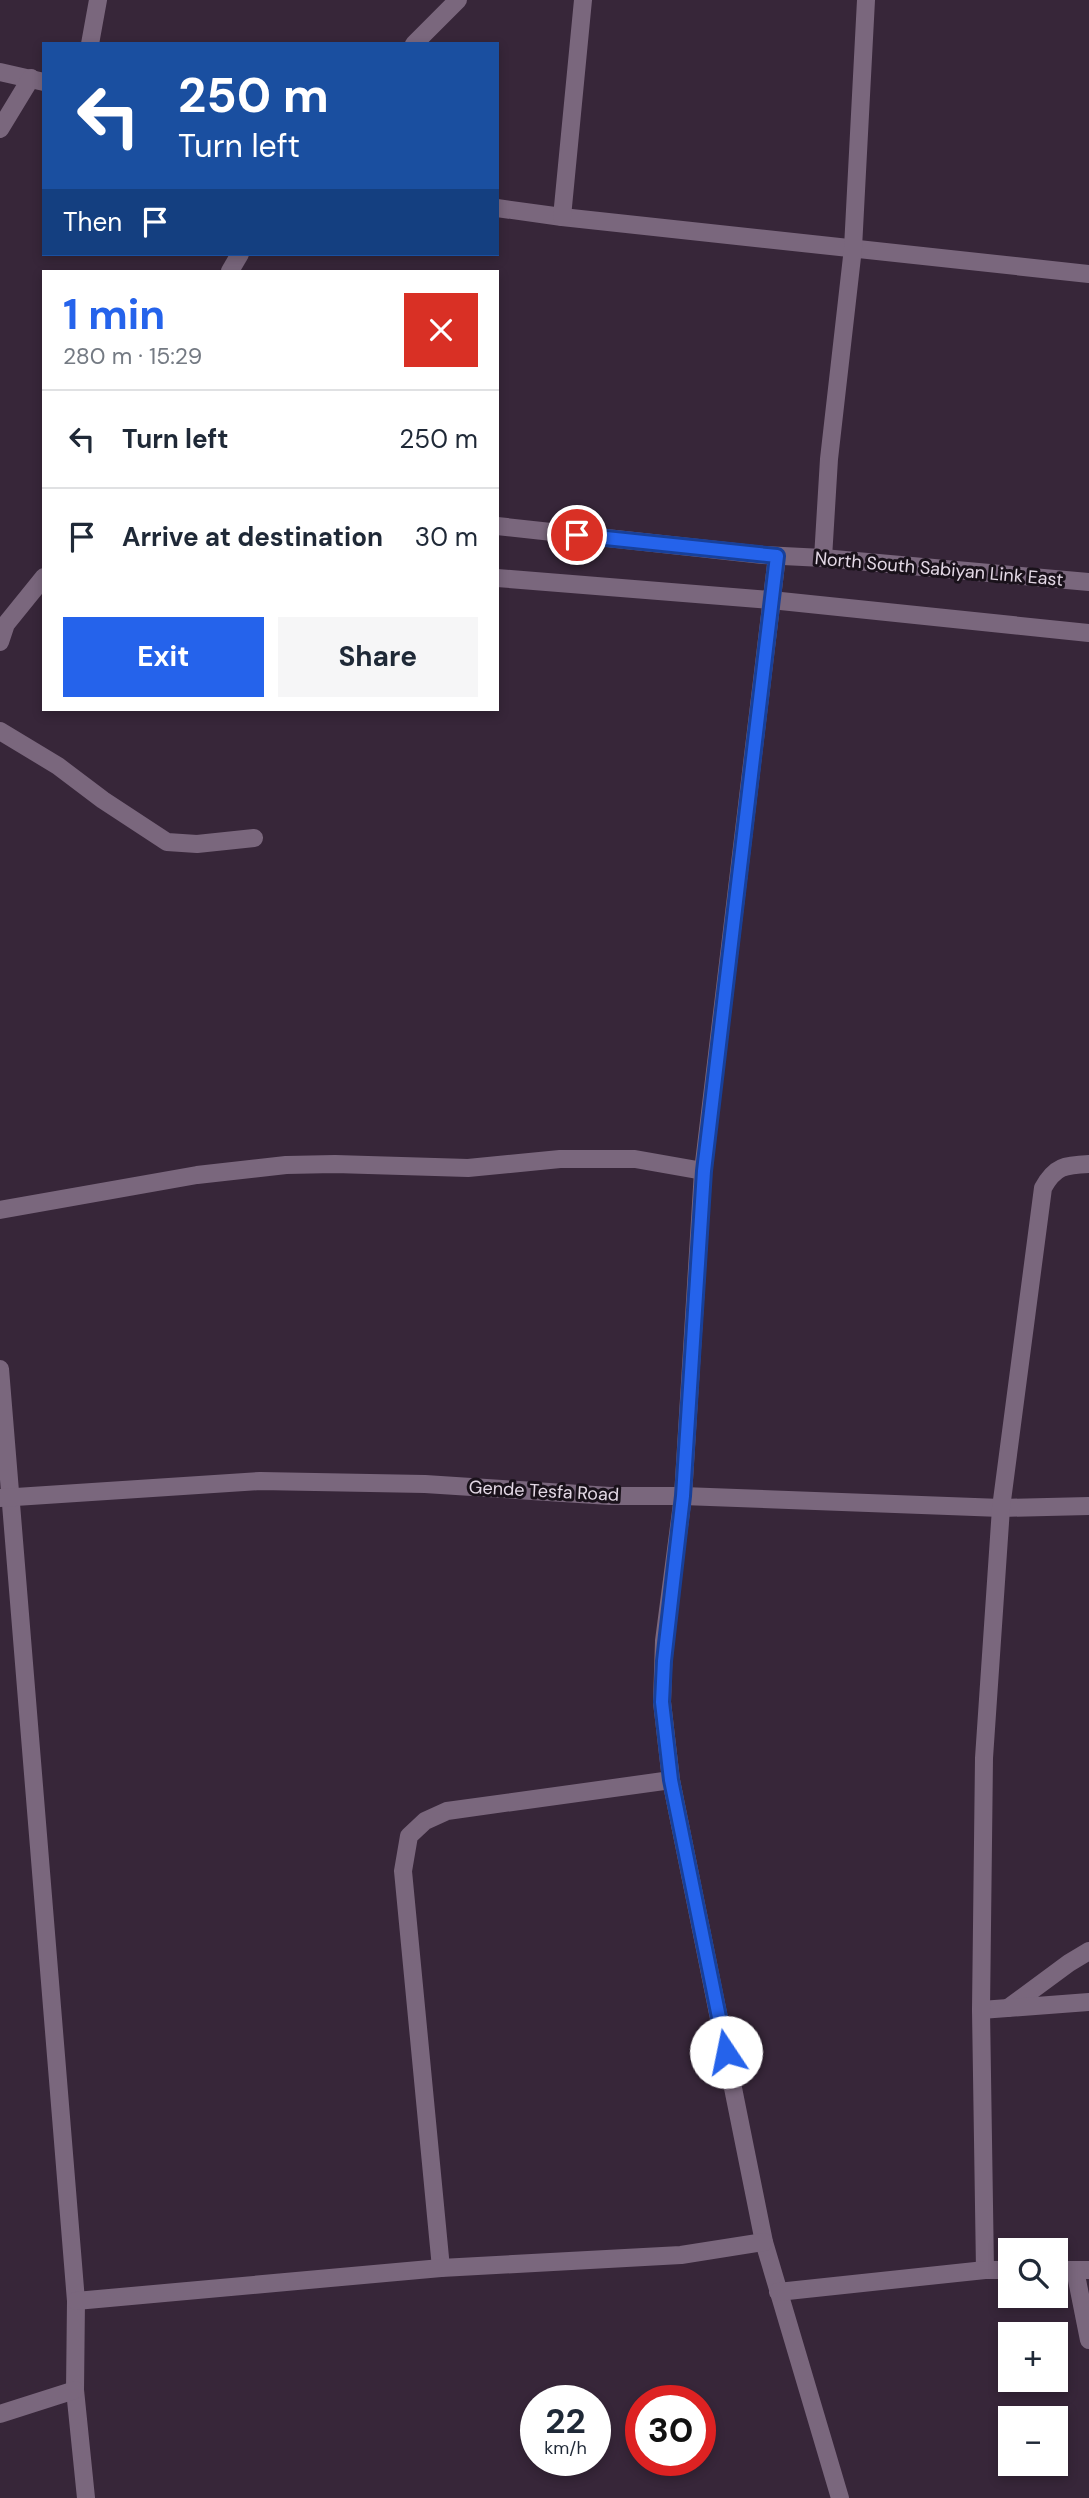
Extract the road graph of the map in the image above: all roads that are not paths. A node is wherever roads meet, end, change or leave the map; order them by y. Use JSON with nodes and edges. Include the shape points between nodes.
{"nodes":[{"id":1,"x":98,"y":0,"type":"edge"},
{"id":2,"x":458,"y":0,"type":"edge"},
{"id":3,"x":583,"y":0,"type":"edge"},
{"id":4,"x":866,"y":0,"type":"edge"},
{"id":5,"x":90,"y":42,"type":"edge"},
{"id":6,"x":416,"y":42,"type":"edge"},
{"id":7,"x":0,"y":72,"type":"edge"},
{"id":8,"x":37,"y":80,"type":"edge"},
{"id":9,"x":0,"y":129,"type":"edge"},
{"id":10,"x":499,"y":208,"type":"edge"},
{"id":11,"x":562,"y":217,"type":"junction"},
{"id":12,"x":853,"y":248,"type":"junction"},
{"id":13,"x":1089,"y":274,"type":"edge"},
{"id":14,"x":499,"y":526,"type":"edge"},
{"id":15,"x":777,"y":556,"type":"junction"},
{"id":16,"x":822,"y":558,"type":"junction"},
{"id":17,"x":499,"y":578,"type":"edge"},
{"id":18,"x":42,"y":579,"type":"edge"},
{"id":19,"x":1089,"y":582,"type":"edge"},
{"id":20,"x":771,"y":600,"type":"junction"},
{"id":21,"x":3,"y":624,"type":"edge"},
{"id":22,"x":1089,"y":633,"type":"edge"},
{"id":23,"x":0,"y":642,"type":"edge"},
{"id":24,"x":0,"y":732,"type":"edge"},
{"id":25,"x":254,"y":838,"type":"dead end"},
{"id":26,"x":1089,"y":1164,"type":"edge"},
{"id":27,"x":704,"y":1171,"type":"junction"},
{"id":28,"x":0,"y":1210,"type":"edge"},
{"id":29,"x":0,"y":1369,"type":"edge"},
{"id":30,"x":683,"y":1496,"type":"junction"},
{"id":31,"x":6,"y":1497,"type":"edge"},
{"id":32,"x":1089,"y":1506,"type":"edge"},
{"id":33,"x":1002,"y":1508,"type":"junction"},
{"id":34,"x":671,"y":1780,"type":"junction"},
{"id":35,"x":1089,"y":1951,"type":"edge"},
{"id":36,"x":1089,"y":2002,"type":"edge"},
{"id":37,"x":1008,"y":2008,"type":"junction"},
{"id":38,"x":981,"y":2010,"type":"junction"},
{"id":39,"x":764,"y":2242,"type":"junction"},
{"id":40,"x":441,"y":2268,"type":"junction"},
{"id":41,"x":985,"y":2270,"type":"junction"},
{"id":42,"x":998,"y":2270,"type":"edge"},
{"id":43,"x":1082,"y":2270,"type":"edge"},
{"id":44,"x":778,"y":2292,"type":"junction"},
{"id":45,"x":76,"y":2301,"type":"junction"},
{"id":46,"x":1089,"y":2340,"type":"edge"},
{"id":47,"x":75,"y":2390,"type":"junction"},
{"id":48,"x":0,"y":2414,"type":"edge"},
{"id":49,"x":86,"y":2498,"type":"edge"},
{"id":50,"x":841,"y":2498,"type":"edge"}],
"edges":[{"from":1,"to":5,"type":"street"},
{"from":2,"to":6,"type":"street"},
{"from":3,"to":11,"type":"street"},
{"from":4,"to":12,"type":"street"},
{"from":7,"to":8,"type":"street"},
{"from":8,"to":9,"type":"street"},
{"from":10,"to":11,"type":"street"},
{"from":11,"to":12,"type":"street"},
{"from":12,"to":13,"type":"street"},
{"from":12,"to":16,"type":"street"},
{"from":14,"to":15,"type":"street","name":"North South Sabiyan Link East"},
{"from":15,"to":16,"type":"street","name":"North South Sabiyan Link East"},
{"from":15,"to":20,"type":"street"},
{"from":16,"to":19,"type":"street","name":"North South Sabiyan Link East"},
{"from":17,"to":20,"type":"street"},
{"from":18,"to":21,"type":"street"},
{"from":20,"to":22,"type":"street"},
{"from":20,"to":27,"type":"street"},
{"from":21,"to":23,"type":"street"},
{"from":24,"to":25,"type":"street","via":[[58,766],[167,842]]},
{"from":26,"to":33,"type":"street","via":[[1069,1165],[1051,1173],[1043,1188]]},
{"from":27,"to":28,"type":"street","via":[[635,1159],[560,1159],[468,1168],[286,1165],[197,1175]]},
{"from":27,"to":30,"type":"street"},
{"from":29,"to":31,"type":"street"},
{"from":30,"to":31,"type":"street","name":"Gende Tesfa Road","via":[[260,1481]]},
{"from":30,"to":33,"type":"street","name":"Gende Tesfa Road"},
{"from":30,"to":34,"type":"street","via":[[664,1641],[662,1702]]},
{"from":31,"to":45,"type":"street"},
{"from":32,"to":33,"type":"street","name":"Gende Tesfa Road"},
{"from":33,"to":38,"type":"street","via":[[984,1758]]},
{"from":34,"to":39,"type":"street"},
{"from":34,"to":40,"type":"street","via":[[447,1811],[425,1821],[409,1836],[403,1871]]},
{"from":35,"to":37,"type":"street"},
{"from":36,"to":37,"type":"street"},
{"from":37,"to":38,"type":"street"},
{"from":38,"to":41,"type":"street"},
{"from":39,"to":40,"type":"street","via":[[681,2255]]},
{"from":39,"to":44,"type":"street"},
{"from":40,"to":45,"type":"street"},
{"from":41,"to":42,"type":"street"},
{"from":41,"to":44,"type":"street"},
{"from":43,"to":46,"type":"street"},
{"from":44,"to":50,"type":"street"},
{"from":45,"to":47,"type":"street"},
{"from":47,"to":48,"type":"street"},
{"from":47,"to":49,"type":"street"}]}
